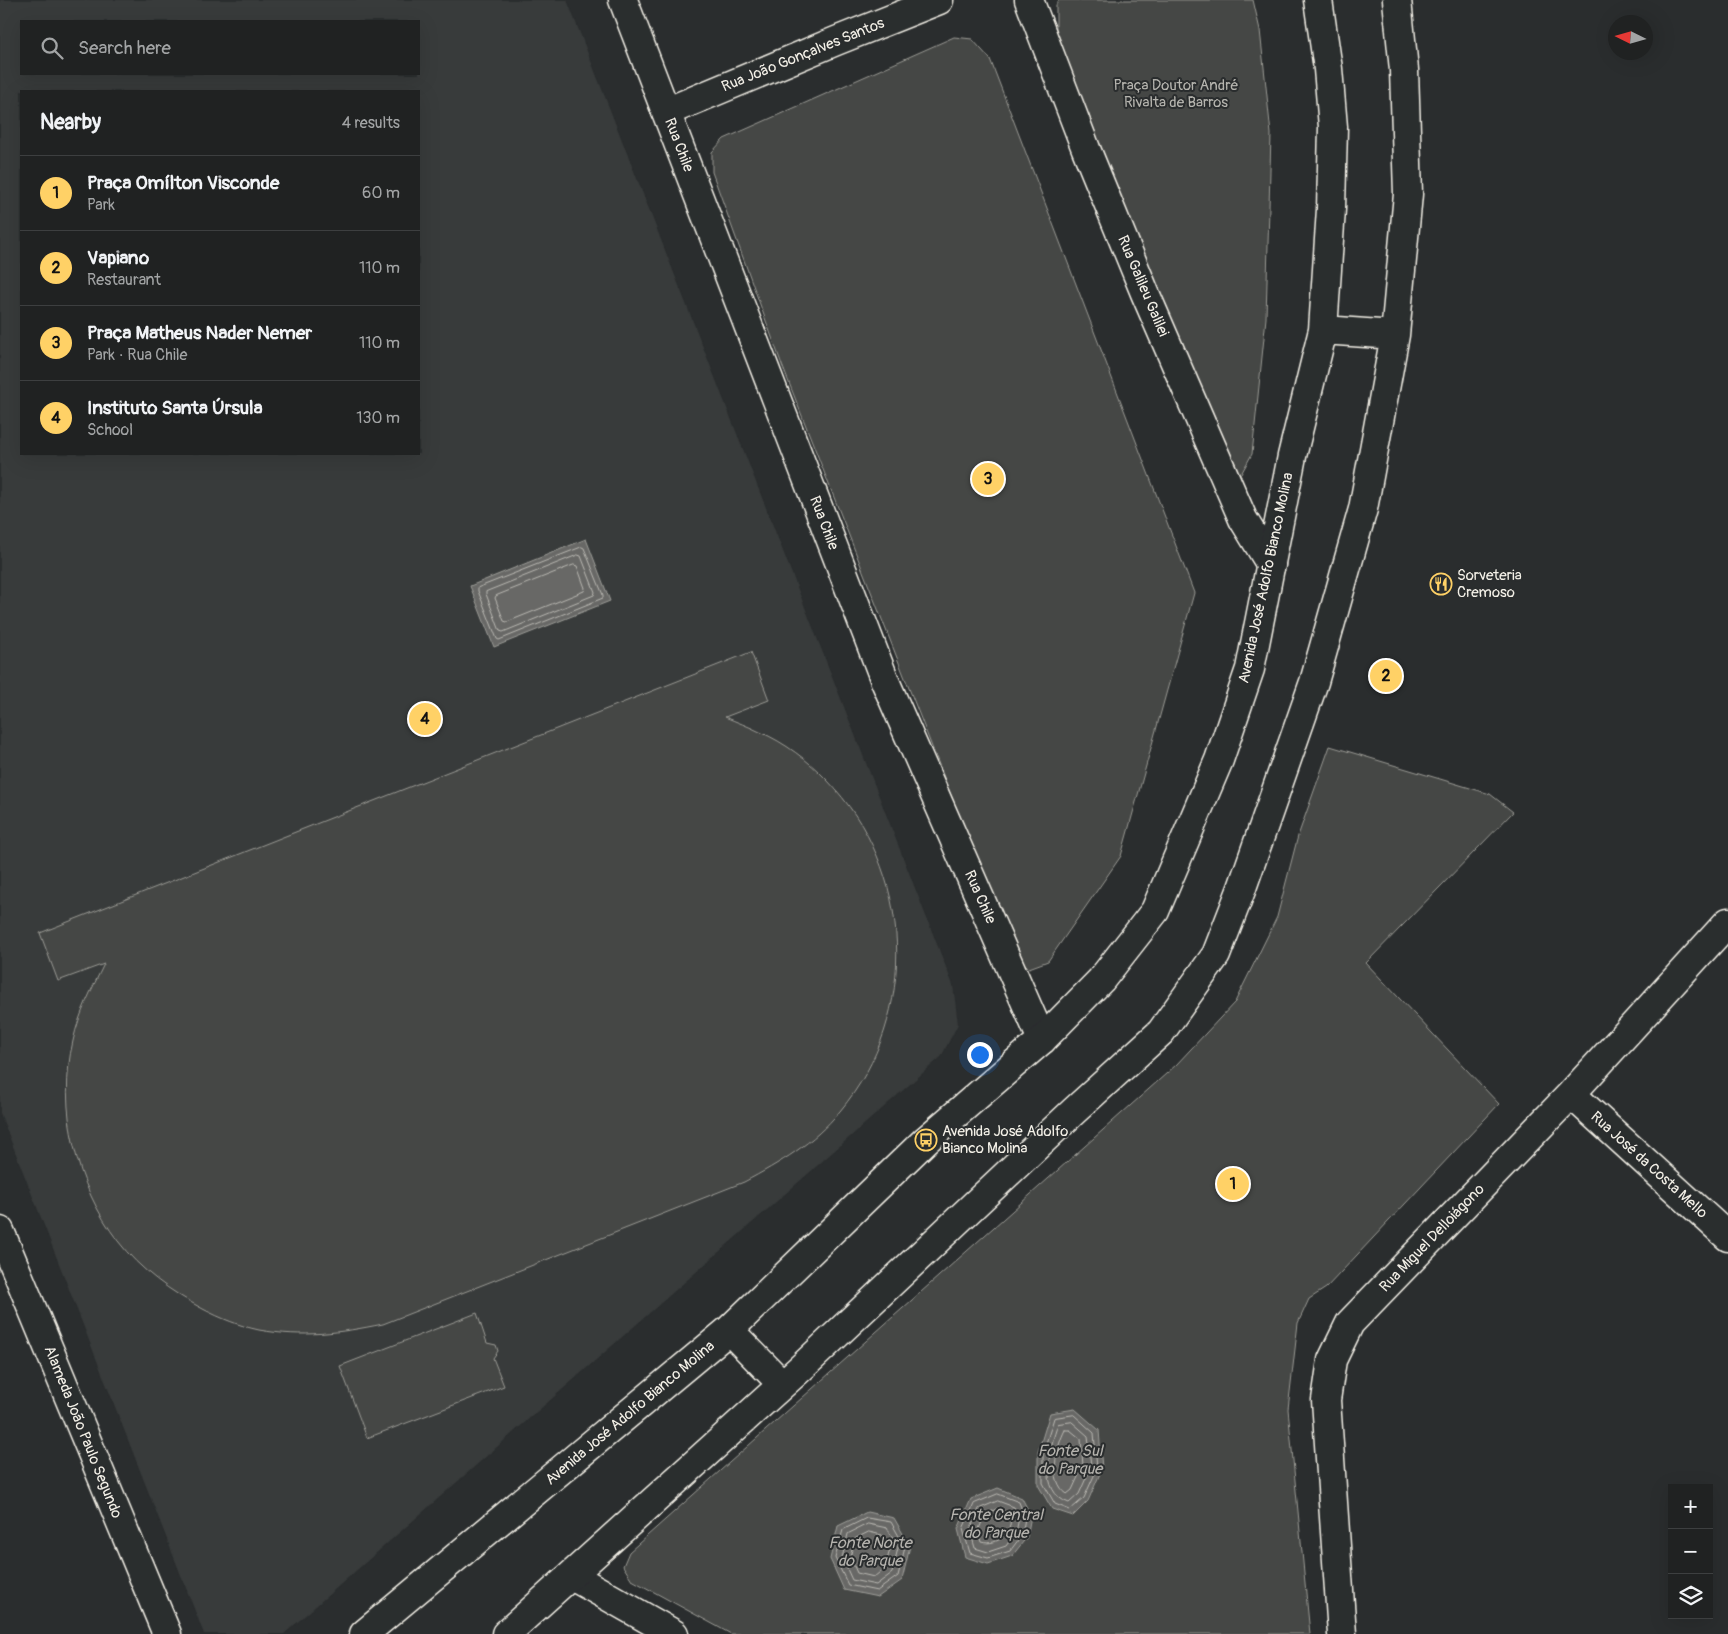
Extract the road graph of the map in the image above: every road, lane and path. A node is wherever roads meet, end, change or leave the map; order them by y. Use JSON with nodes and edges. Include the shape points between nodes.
{"nodes":[{"id":1,"x":623,"y":0,"type":"edge"},
{"id":2,"x":939,"y":0,"type":"edge"},
{"id":3,"x":1029,"y":0,"type":"edge"},
{"id":4,"x":1318,"y":0,"type":"edge"},
{"id":5,"x":1398,"y":0,"type":"edge"},
{"id":6,"x":666,"y":112,"type":"junction"},
{"id":7,"x":1323,"y":330,"type":"junction"},
{"id":8,"x":1395,"y":335,"type":"junction"},
{"id":9,"x":1270,"y":565,"type":"junction"},
{"id":10,"x":1728,"y":922,"type":"edge"},
{"id":11,"x":1042,"y":1040,"type":"junction"},
{"id":12,"x":1571,"y":1094,"type":"junction"},
{"id":13,"x":0,"y":1230,"type":"edge"},
{"id":14,"x":1728,"y":1237,"type":"edge"},
{"id":15,"x":729,"y":1330,"type":"junction"},
{"id":16,"x":782,"y":1384,"type":"junction"},
{"id":17,"x":572,"y":1576,"type":"junction"},
{"id":18,"x":167,"y":1634,"type":"edge"},
{"id":19,"x":364,"y":1634,"type":"edge"},
{"id":20,"x":506,"y":1634,"type":"edge"},
{"id":21,"x":674,"y":1634,"type":"edge"},
{"id":22,"x":1342,"y":1634,"type":"edge"}],
"edges":[{"from":1,"to":6,"type":"main road","name":"Rua Chile"},
{"from":2,"to":6,"type":"main road","name":"Rua João Gonçalves Santos"},
{"from":3,"to":9,"type":"main road","name":"Rua Galileu Galilei","via":[[1145,293],[1243,519]]},
{"from":4,"to":7,"type":"main road","name":"Avenida José Adolfo Bianco Molina","via":[[1333,128]]},
{"from":5,"to":8,"type":"main road","via":[[1408,194]]},
{"from":6,"to":11,"type":"main road","name":"Rua Chile","via":[[885,682]]},
{"from":7,"to":8,"type":"main road"},
{"from":7,"to":9,"type":"main road","name":"Avenida José Adolfo Bianco Molina","via":[[1292,456]]},
{"from":8,"to":16,"type":"main road","via":[[1363,509],[1314,682],[1216,955],[1161,1032]]},
{"from":9,"to":11,"type":"main road","name":"Avenida José Adolfo Bianco Molina","via":[[1250,668],[1219,760],[1154,911],[1101,980]]},
{"from":10,"to":12,"type":"main road","name":"Rua Miguel Delloiágono"},
{"from":11,"to":15,"type":"main road","name":"Avenida José Adolfo Bianco Molina","via":[[926,1140]]},
{"from":12,"to":14,"type":"main road","name":"Rua José da Costa Mello"},
{"from":12,"to":22,"type":"main road","name":"Rua Miguel Delloiágono","via":[[1350,1323],[1332,1360],[1326,1400]]},
{"from":13,"to":18,"type":"main road","name":"Alameda João Paulo Segundo"},
{"from":15,"to":16,"type":"main road"},
{"from":15,"to":19,"type":"main road","name":"Avenida José Adolfo Bianco Molina"},
{"from":16,"to":17,"type":"main road"},
{"from":17,"to":20,"type":"main road"},
{"from":17,"to":21,"type":"main road"}]}
